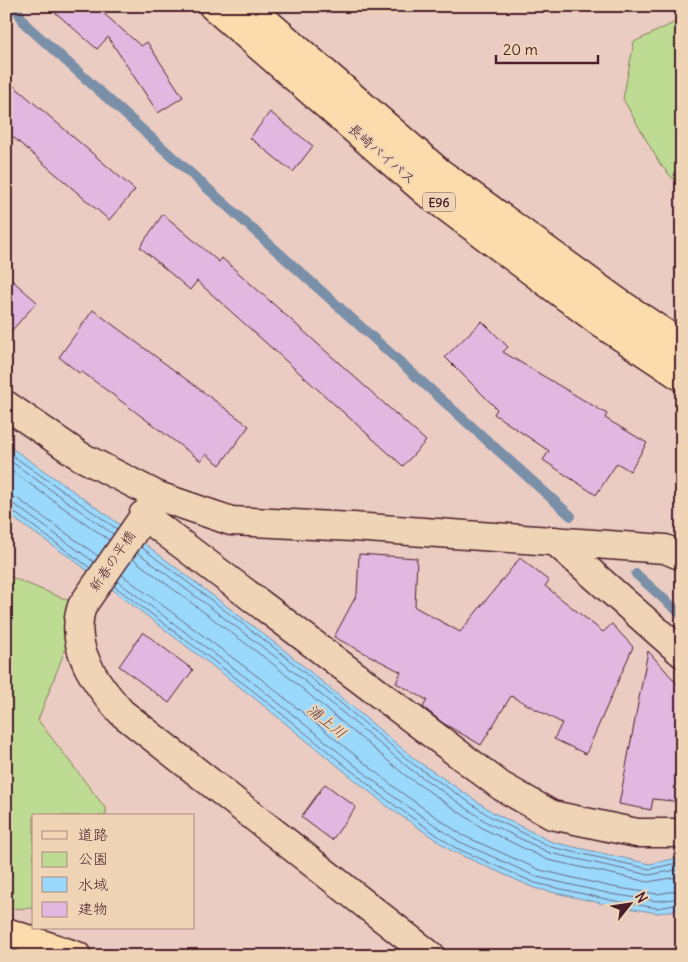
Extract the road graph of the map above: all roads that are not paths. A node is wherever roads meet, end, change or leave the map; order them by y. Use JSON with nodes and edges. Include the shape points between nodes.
{"nodes":[{"id":1,"x":213,"y":6,"type":"edge"},
{"id":2,"x":248,"y":6,"type":"edge"},
{"id":3,"x":682,"y":345,"type":"edge"},
{"id":4,"x":682,"y":377,"type":"edge"},
{"id":5,"x":6,"y":405,"type":"edge"},
{"id":6,"x":150,"y":506,"type":"junction"},
{"id":7,"x":555,"y":541,"type":"junction"},
{"id":8,"x":682,"y":556,"type":"edge"},
{"id":9,"x":682,"y":654,"type":"edge"},
{"id":10,"x":682,"y":834,"type":"edge"},
{"id":11,"x":6,"y":932,"type":"edge"},
{"id":12,"x":77,"y":956,"type":"edge"},
{"id":13,"x":431,"y":956,"type":"edge"}],
"edges":[{"from":1,"to":4,"type":"highway","name":"長崎バイパス","number":"E96","via":[[425,191],[601,323]]},
{"from":2,"to":3,"type":"highway","name":"長崎バイパス","number":"E96","via":[[439,172]]},
{"from":5,"to":6,"type":"street"},
{"from":6,"to":7,"type":"street","via":[[231,521]]},
{"from":6,"to":10,"type":"street","via":[[510,791],[552,815],[637,833]]},
{"from":6,"to":13,"type":"street","name":"新春の平橋","via":[[82,606],[78,617],[80,642],[87,666],[122,713]]},
{"from":7,"to":8,"type":"street","via":[[665,549]]},
{"from":7,"to":9,"type":"street"},
{"from":11,"to":12,"type":"highway"}]}
